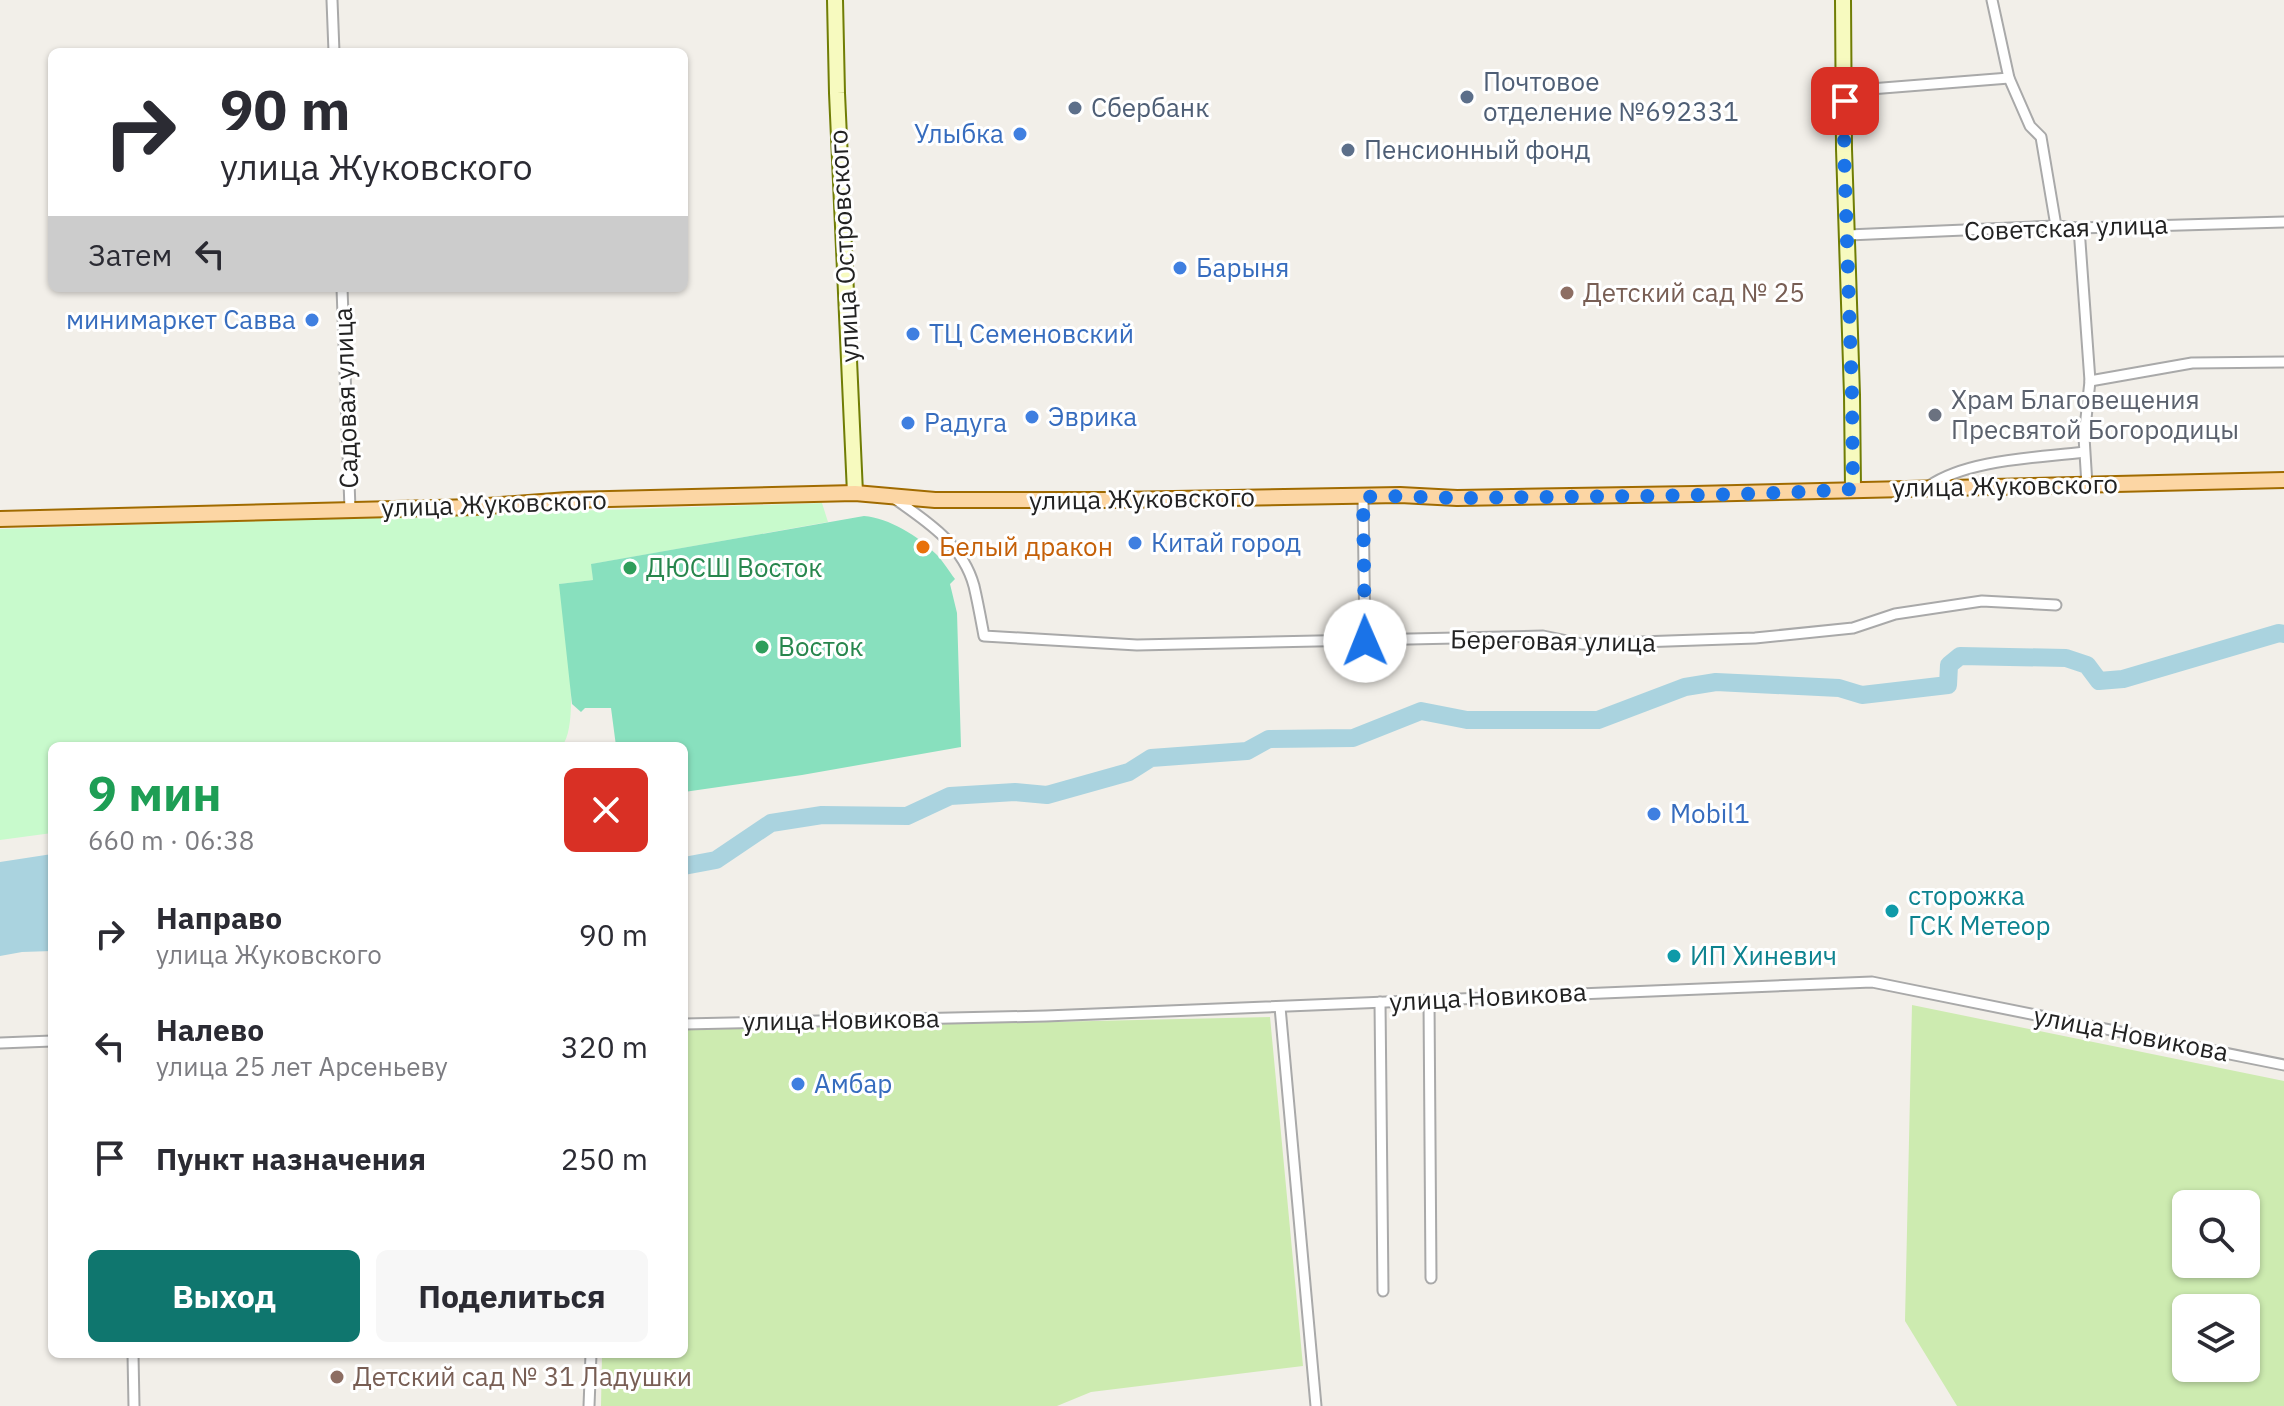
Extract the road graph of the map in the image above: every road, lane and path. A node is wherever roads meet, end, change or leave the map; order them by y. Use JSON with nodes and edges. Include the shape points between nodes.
{"nodes":[{"id":1,"x":332,"y":0,"type":"edge"},
{"id":2,"x":835,"y":0,"type":"edge"},
{"id":3,"x":1843,"y":0,"type":"edge"},
{"id":4,"x":1992,"y":0,"type":"edge"},
{"id":5,"x":334,"y":48,"type":"edge"},
{"id":6,"x":2009,"y":78,"type":"junction"},
{"id":7,"x":1845,"y":91,"type":"junction"},
{"id":8,"x":2284,"y":222,"type":"edge"},
{"id":9,"x":2056,"y":226,"type":"junction"},
{"id":10,"x":2079,"y":228,"type":"junction"},
{"id":11,"x":1848,"y":235,"type":"junction"},
{"id":12,"x":342,"y":292,"type":"edge"},
{"id":13,"x":2284,"y":362,"type":"edge"},
{"id":14,"x":2090,"y":381,"type":"junction"},
{"id":15,"x":2084,"y":452,"type":"junction"},
{"id":16,"x":2284,"y":480,"type":"edge"},
{"id":17,"x":2087,"y":485,"type":"junction"},
{"id":18,"x":1928,"y":487,"type":"junction"},
{"id":19,"x":1853,"y":489,"type":"junction"},
{"id":20,"x":855,"y":493,"type":"junction"},
{"id":21,"x":889,"y":494,"type":"junction"},
{"id":22,"x":1363,"y":497,"type":"junction"},
{"id":23,"x":350,"y":509,"type":"junction"},
{"id":24,"x":0,"y":519,"type":"edge"},
{"id":25,"x":2056,"y":605,"type":"dead end"},
{"id":26,"x":1365,"y":641,"type":"junction"},
{"id":27,"x":1429,"y":1000,"type":"junction"},
{"id":28,"x":1380,"y":1002,"type":"junction"},
{"id":29,"x":1280,"y":1007,"type":"junction"},
{"id":30,"x":688,"y":1024,"type":"edge"},
{"id":31,"x":48,"y":1041,"type":"edge"},
{"id":32,"x":0,"y":1043,"type":"edge"},
{"id":33,"x":2284,"y":1065,"type":"edge"},
{"id":34,"x":1431,"y":1278,"type":"dead end"},
{"id":35,"x":1383,"y":1291,"type":"dead end"},
{"id":36,"x":133,"y":1358,"type":"edge"},
{"id":37,"x":591,"y":1358,"type":"edge"},
{"id":38,"x":134,"y":1406,"type":"edge"},
{"id":39,"x":589,"y":1406,"type":"edge"},
{"id":40,"x":1316,"y":1406,"type":"edge"}],
"edges":[{"from":1,"to":5,"type":"street"},
{"from":2,"to":20,"type":"main road","name":"улица Островского"},
{"from":3,"to":7,"type":"main road"},
{"from":4,"to":6,"type":"street"},
{"from":6,"to":7,"type":"street"},
{"from":6,"to":9,"type":"street","via":[[2030,126],[2041,137]]},
{"from":7,"to":11,"type":"main road"},
{"from":8,"to":10,"type":"street","name":"Советская улица"},
{"from":9,"to":10,"type":"street","name":"Советская улица"},
{"from":9,"to":11,"type":"street","name":"Советская улица"},
{"from":10,"to":14,"type":"street"},
{"from":11,"to":19,"type":"main road"},
{"from":12,"to":23,"type":"street","name":"Садовая улица"},
{"from":13,"to":14,"type":"street","via":[[2192,363]]},
{"from":14,"to":15,"type":"street"},
{"from":15,"to":17,"type":"street"},
{"from":15,"to":18,"type":"street","via":[[1982,466],[1943,476]]},
{"from":16,"to":17,"type":"main road","name":"улица Жуковского"},
{"from":17,"to":18,"type":"main road","name":"улица Жуковского"},
{"from":18,"to":19,"type":"main road","name":"улица Жуковского"},
{"from":19,"to":22,"type":"main road","name":"улица Жуковского"},
{"from":20,"to":21,"type":"main road","name":"улица Жуковского"},
{"from":20,"to":23,"type":"main road","name":"улица Жуковского"},
{"from":21,"to":22,"type":"main road","name":"улица Жуковского","via":[[935,500]]},
{"from":21,"to":26,"type":"street","name":"Береговая улица","via":[[936,528],[958,554],[973,584],[984,636],[1137,645]]},
{"from":22,"to":26,"type":"street"},
{"from":23,"to":24,"type":"main road","name":"улица Жуковского"},
{"from":25,"to":26,"type":"street","name":"Береговая улица","via":[[1982,601],[1895,614],[1853,628],[1725,639],[1620,644],[1543,636]]},
{"from":27,"to":28,"type":"street","name":"улица Новикова"},
{"from":27,"to":33,"type":"street","name":"улица Новикова","via":[[1872,982]]},
{"from":27,"to":34,"type":"street"},
{"from":28,"to":29,"type":"street","name":"улица Новикова"},
{"from":28,"to":35,"type":"street"},
{"from":29,"to":30,"type":"street","name":"улица Новикова"},
{"from":29,"to":40,"type":"street"},
{"from":31,"to":32,"type":"street"},
{"from":36,"to":38,"type":"street"},
{"from":37,"to":39,"type":"street"}]}
